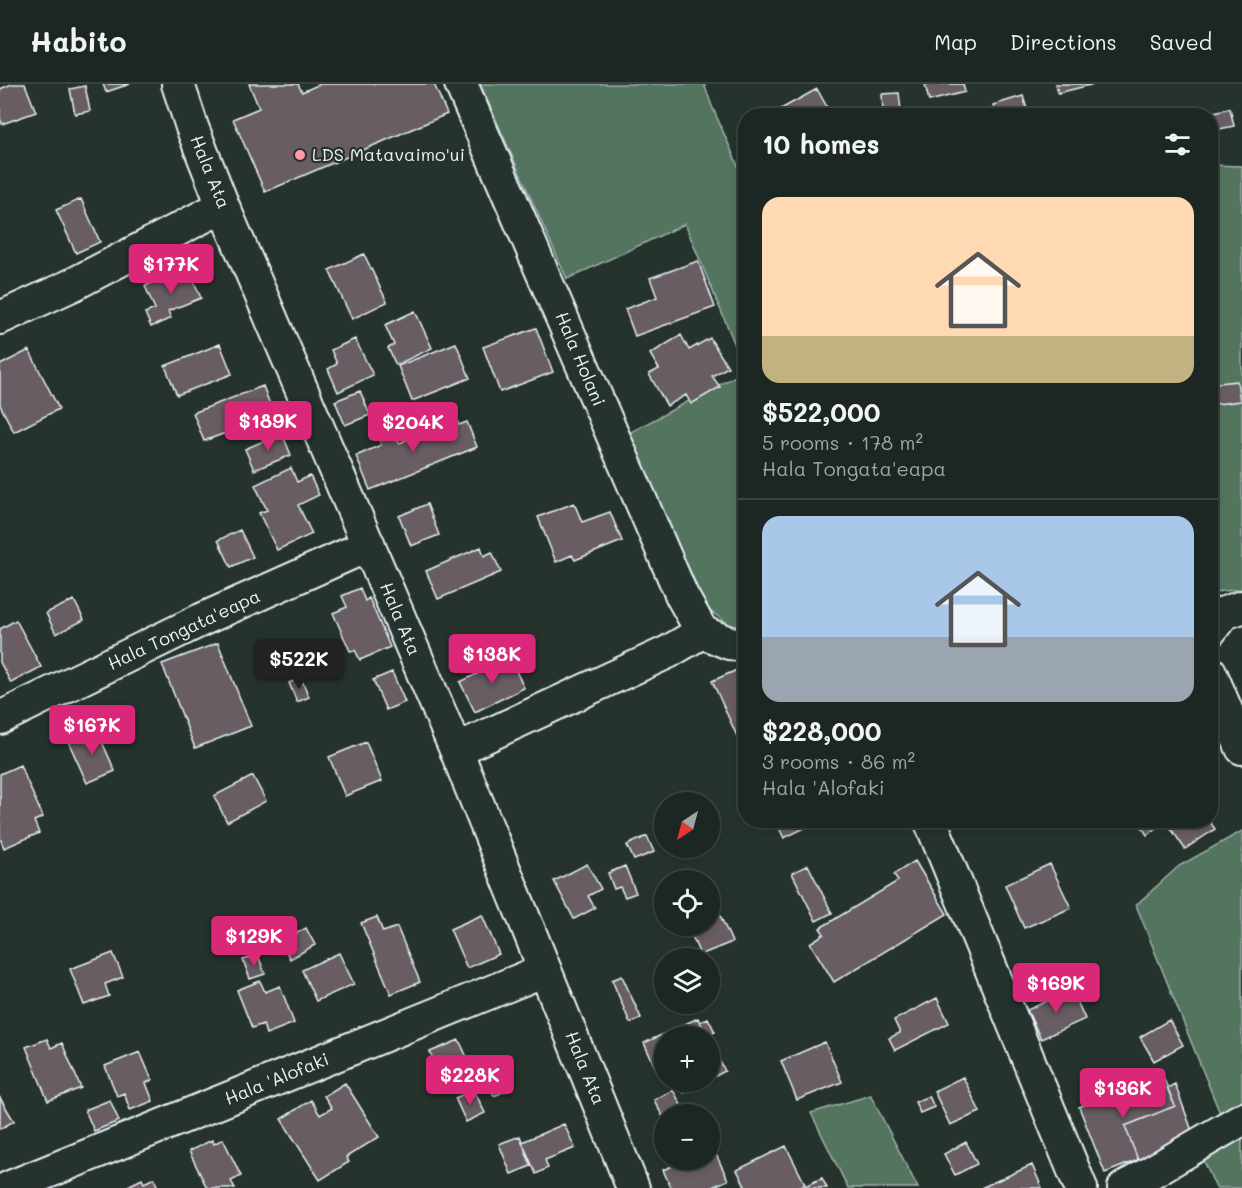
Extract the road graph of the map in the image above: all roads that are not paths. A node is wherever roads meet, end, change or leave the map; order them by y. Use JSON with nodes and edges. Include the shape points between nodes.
{"nodes":[{"id":1,"x":178,"y":84,"type":"edge"},
{"id":2,"x":461,"y":84,"type":"edge"},
{"id":3,"x":223,"y":206,"type":"junction"},
{"id":4,"x":0,"y":318,"type":"edge"},
{"id":5,"x":369,"y":545,"type":"junction"},
{"id":6,"x":1242,"y":606,"type":"edge"},
{"id":7,"x":1218,"y":621,"type":"edge"},
{"id":8,"x":702,"y":632,"type":"junction"},
{"id":9,"x":738,"y":645,"type":"edge"},
{"id":10,"x":1218,"y":691,"type":"edge"},
{"id":11,"x":0,"y":718,"type":"edge"},
{"id":12,"x":1242,"y":748,"type":"edge"},
{"id":13,"x":456,"y":750,"type":"junction"},
{"id":14,"x":933,"y":828,"type":"edge"},
{"id":15,"x":545,"y":970,"type":"junction"},
{"id":16,"x":1242,"y":1119,"type":"edge"},
{"id":17,"x":8,"y":1188,"type":"edge"},
{"id":18,"x":633,"y":1188,"type":"edge"},
{"id":19,"x":1081,"y":1188,"type":"edge"},
{"id":20,"x":1124,"y":1188,"type":"edge"}],
"edges":[{"from":1,"to":3,"type":"street","name":"Hala Ata"},
{"from":2,"to":8,"type":"street","name":"Hala Holani","via":[[682,596]]},
{"from":3,"to":4,"type":"street"},
{"from":3,"to":5,"type":"street","name":"Hala Ata"},
{"from":5,"to":11,"type":"street","name":"Hala Tongata'eapa","via":[[201,620]]},
{"from":5,"to":13,"type":"street","name":"Hala Ata"},
{"from":6,"to":7,"type":"street","via":[[1224,613]]},
{"from":8,"to":9,"type":"street"},
{"from":8,"to":13,"type":"street","via":[[668,652]]},
{"from":10,"to":12,"type":"street"},
{"from":13,"to":15,"type":"street","name":"Hala Ata"},
{"from":14,"to":19,"type":"street"},
{"from":15,"to":17,"type":"street","name":"Hala 'Alofaki"},
{"from":15,"to":18,"type":"street","name":"Hala Ata"},
{"from":16,"to":20,"type":"street"}]}
